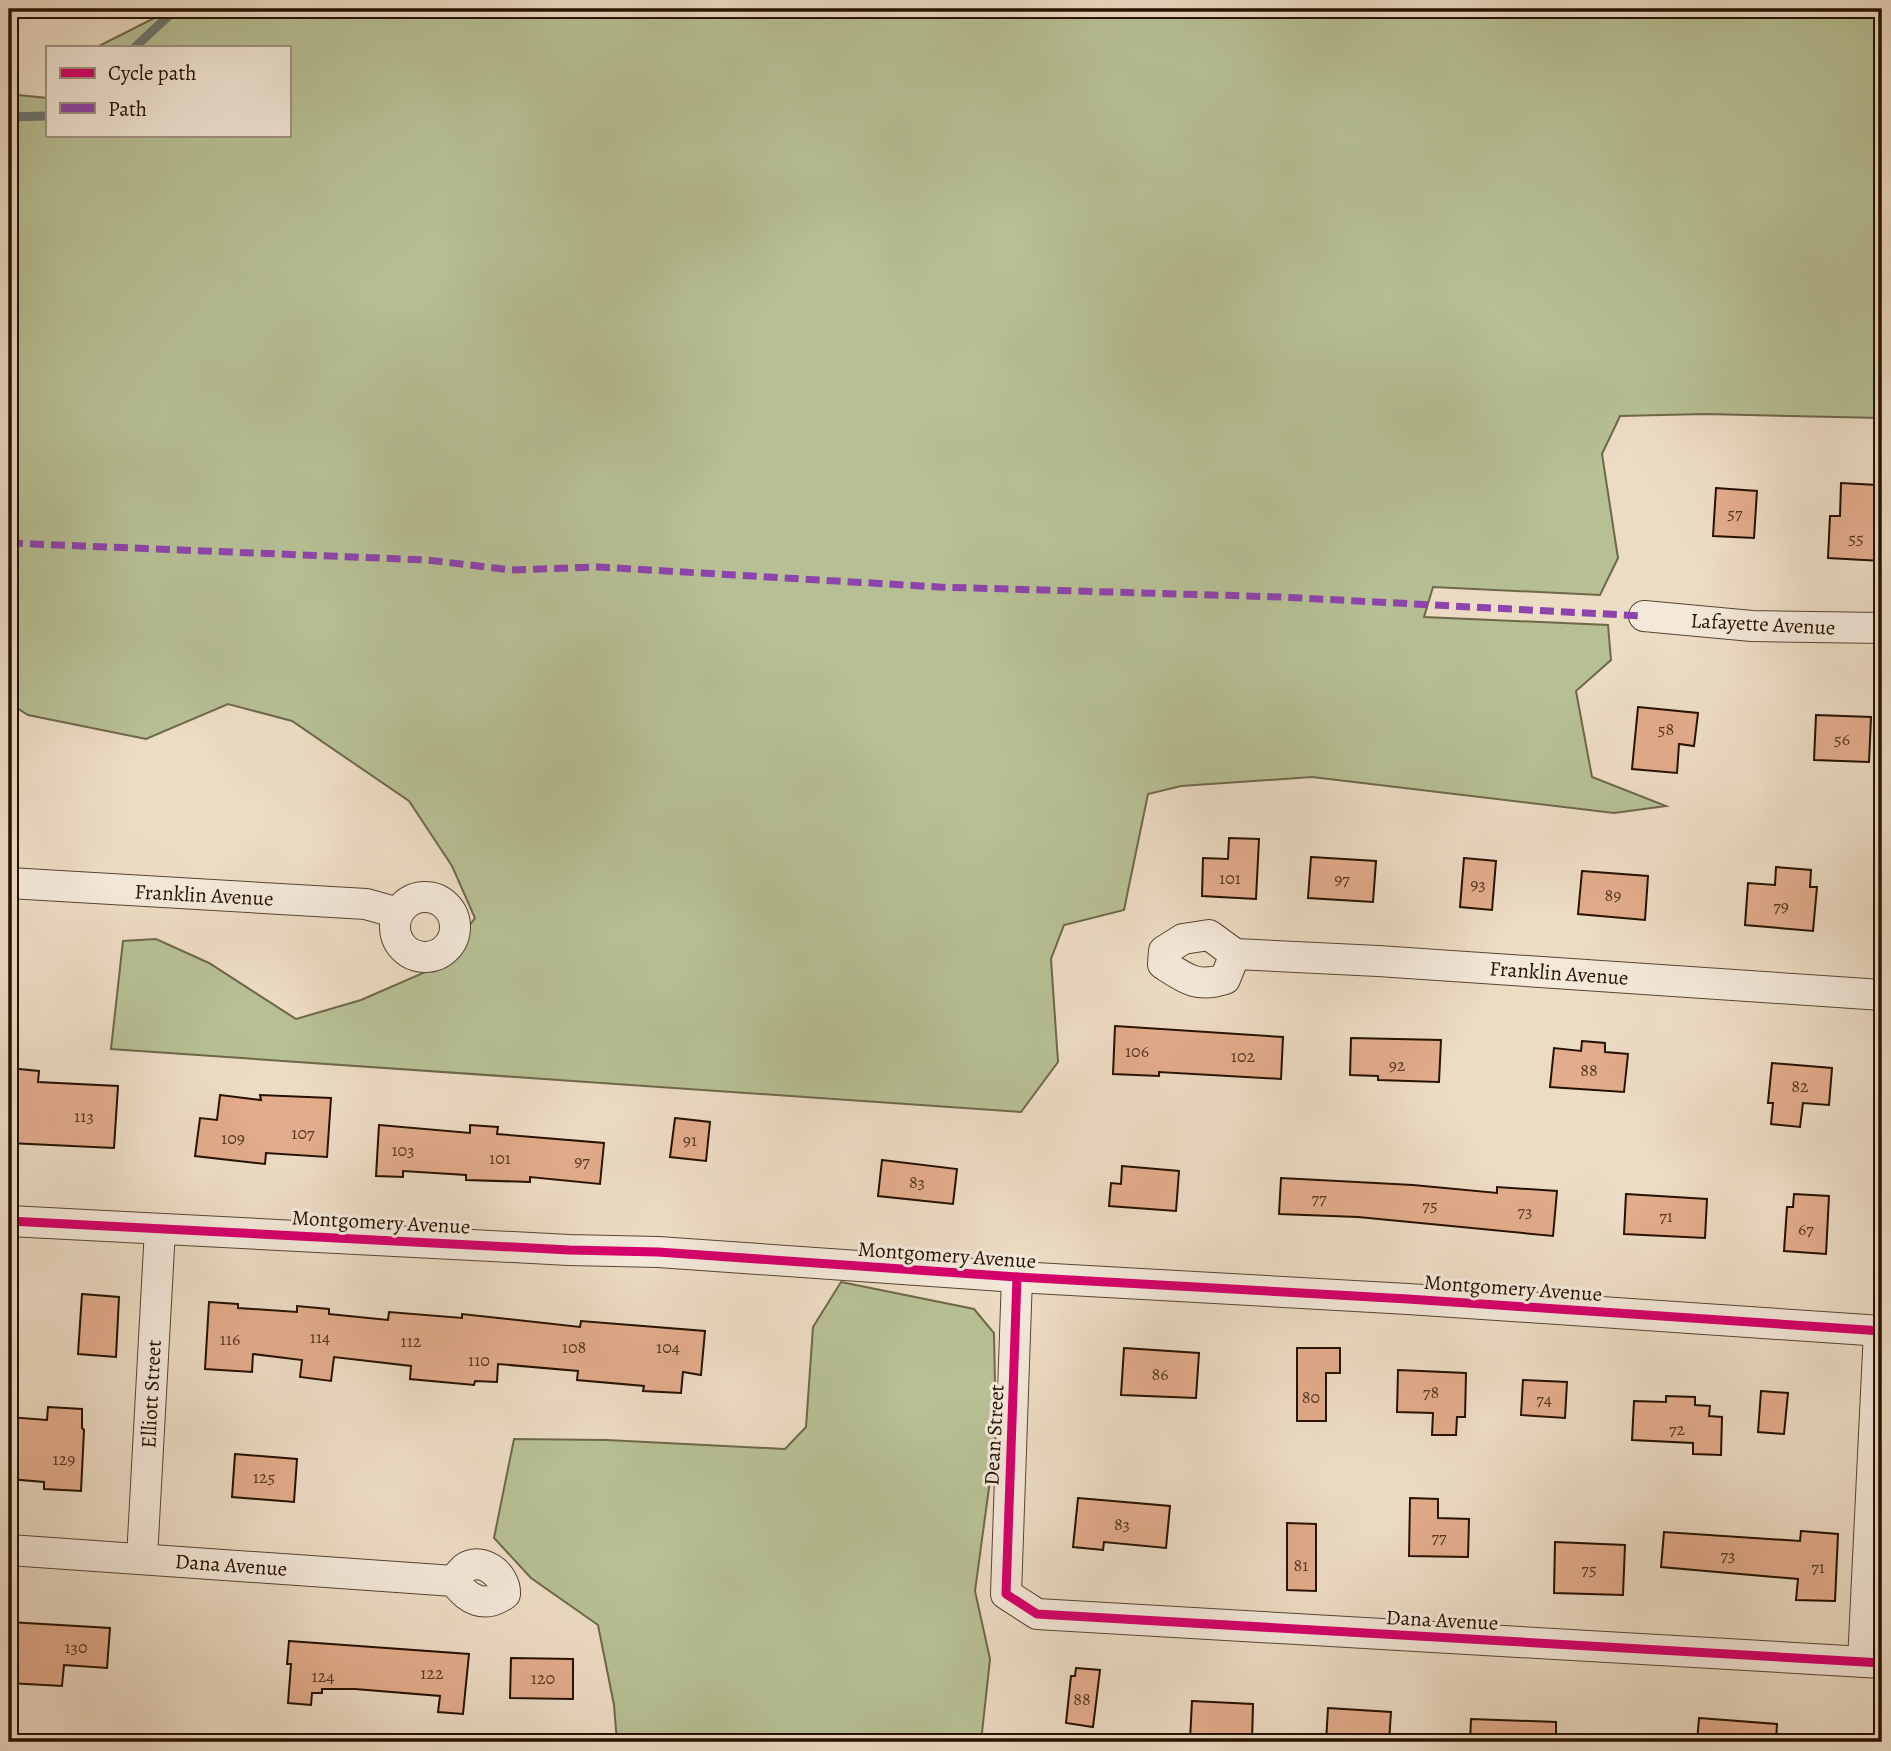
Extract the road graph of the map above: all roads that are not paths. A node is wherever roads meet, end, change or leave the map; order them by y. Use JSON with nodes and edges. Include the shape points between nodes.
{"nodes":[{"id":1,"x":1644,"y":616,"type":"dead end"},
{"id":2,"x":1882,"y":628,"type":"edge"},
{"id":3,"x":9,"y":883,"type":"edge"},
{"id":4,"x":398,"y":913,"type":"dead end"},
{"id":5,"x":1235,"y":954,"type":"dead end"},
{"id":6,"x":1882,"y":995,"type":"edge"},
{"id":7,"x":9,"y":1221,"type":"edge"},
{"id":8,"x":160,"y":1229,"type":"junction"},
{"id":9,"x":1017,"y":1277,"type":"junction"},
{"id":10,"x":1881,"y":1331,"type":"edge"},
{"id":11,"x":9,"y":1550,"type":"edge"},
{"id":12,"x":142,"y":1558,"type":"junction"},
{"id":13,"x":454,"y":1581,"type":"dead end"},
{"id":14,"x":1006,"y":1594,"type":"joint"},
{"id":15,"x":1873,"y":1662,"type":"edge"}],
"edges":[{"from":1,"to":2,"type":"street","name":"Lafayette Avenue","via":[[1752,626]]},
{"from":3,"to":4,"type":"street","name":"Franklin Avenue","via":[[366,904]]},
{"from":5,"to":6,"type":"street","name":"Franklin Avenue"},
{"from":7,"to":8,"type":"street","name":"Montgomery Avenue"},
{"from":8,"to":9,"type":"street","name":"Montgomery Avenue","via":[[658,1252]]},
{"from":8,"to":12,"type":"street","name":"Elliott Street"},
{"from":9,"to":10,"type":"street","name":"Montgomery Avenue"},
{"from":9,"to":14,"type":"street","name":"Dean Street"},
{"from":10,"to":15,"type":"street"},
{"from":11,"to":12,"type":"street","name":"Dana Avenue"},
{"from":12,"to":13,"type":"street","name":"Dana Avenue"},
{"from":14,"to":15,"type":"street","name":"Dana Avenue","via":[[1037,1614]]}]}
